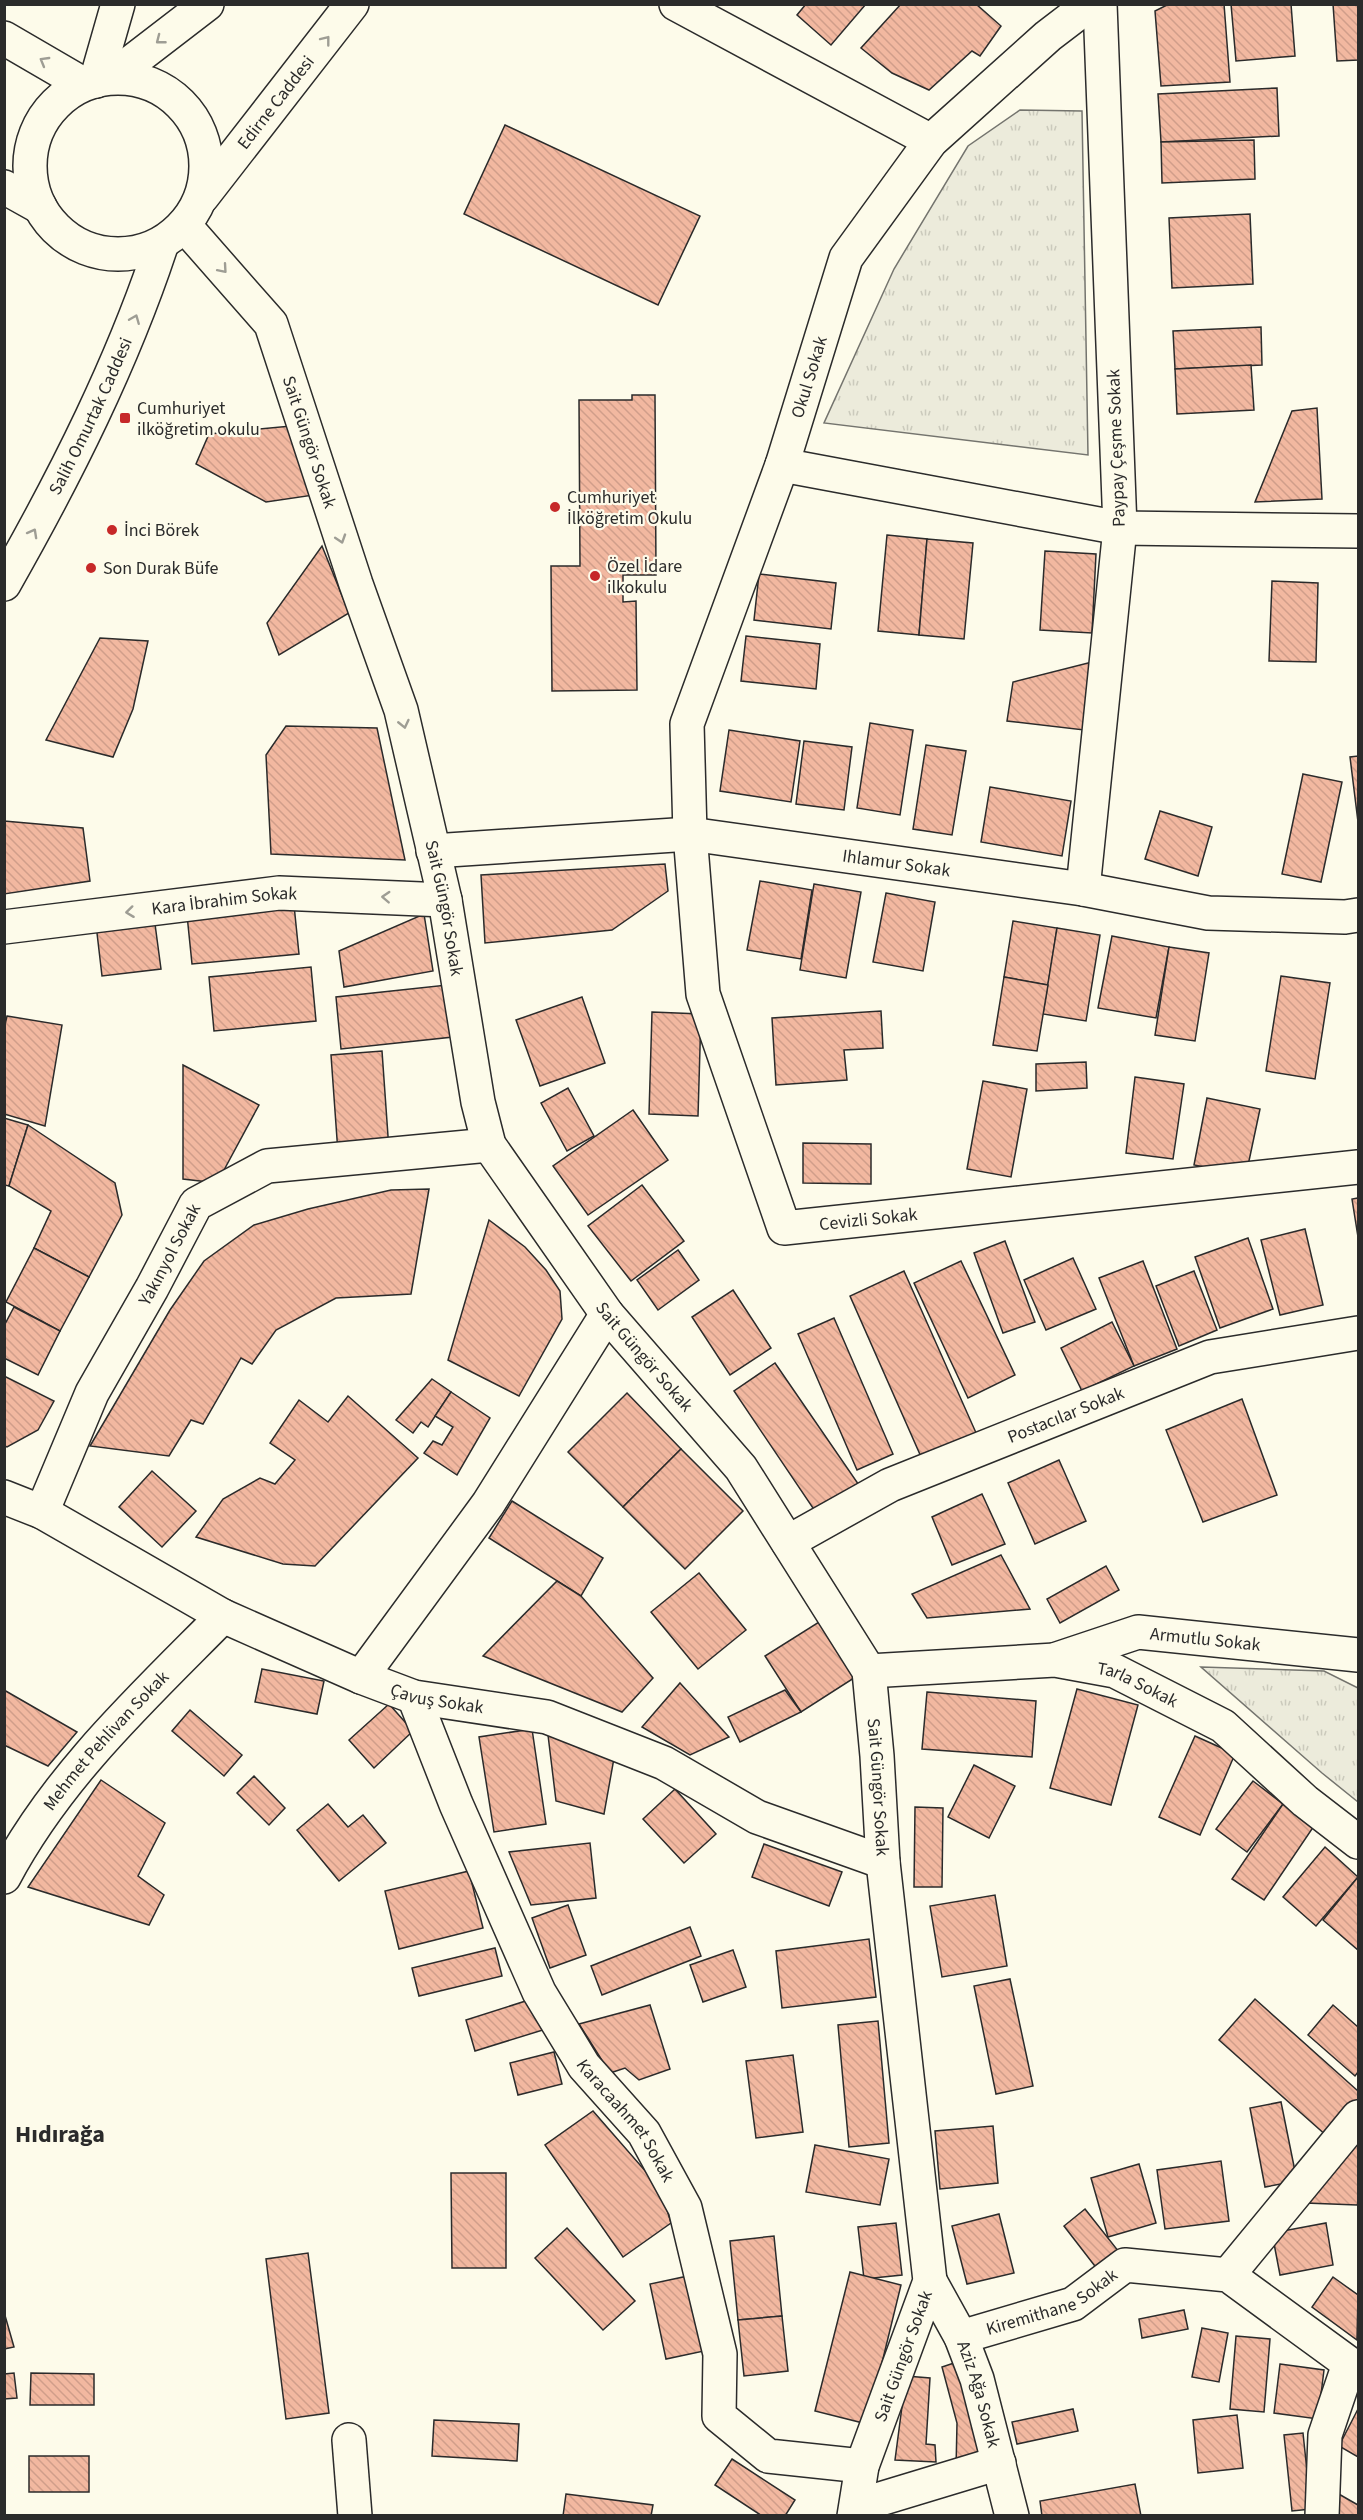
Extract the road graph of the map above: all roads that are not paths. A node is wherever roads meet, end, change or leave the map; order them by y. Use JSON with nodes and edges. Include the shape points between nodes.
{"nodes":[{"id":1,"x":118,"y":4,"type":"edge"},
{"id":2,"x":207,"y":4,"type":"edge"},
{"id":3,"x":352,"y":4,"type":"edge"},
{"id":4,"x":676,"y":4,"type":"edge"},
{"id":5,"x":1090,"y":4,"type":"edge"},
{"id":6,"x":1100,"y":4,"type":"edge"},
{"id":7,"x":4,"y":38,"type":"edge"},
{"id":8,"x":97,"y":80,"type":"junction"},
{"id":9,"x":931,"y":141,"type":"junction"},
{"id":10,"x":4,"y":187,"type":"edge"},
{"id":11,"x":40,"y":207,"type":"junction"},
{"id":12,"x":181,"y":223,"type":"junction"},
{"id":13,"x":782,"y":465,"type":"junction"},
{"id":14,"x":1120,"y":528,"type":"junction"},
{"id":15,"x":1359,"y":531,"type":"edge"},
{"id":16,"x":4,"y":584,"type":"edge"},
{"id":17,"x":690,"y":834,"type":"junction"},
{"id":18,"x":433,"y":851,"type":"junction"},
{"id":19,"x":1083,"y":889,"type":"junction"},
{"id":20,"x":445,"y":900,"type":"junction"},
{"id":21,"x":1359,"y":915,"type":"edge"},
{"id":22,"x":4,"y":927,"type":"edge"},
{"id":23,"x":489,"y":1146,"type":"junction"},
{"id":24,"x":1359,"y":1167,"type":"edge"},
{"id":25,"x":607,"y":1314,"type":"junction"},
{"id":26,"x":1359,"y":1333,"type":"edge"},
{"id":27,"x":4,"y":1497,"type":"edge"},
{"id":28,"x":42,"y":1512,"type":"junction"},
{"id":29,"x":788,"y":1542,"type":"junction"},
{"id":30,"x":223,"y":1616,"type":"junction"},
{"id":31,"x":1359,"y":1655,"type":"edge"},
{"id":32,"x":1055,"y":1660,"type":"junction"},
{"id":33,"x":869,"y":1671,"type":"junction"},
{"id":34,"x":361,"y":1677,"type":"junction"},
{"id":35,"x":414,"y":1697,"type":"junction"},
{"id":36,"x":15,"y":1829,"type":"edge"},
{"id":37,"x":1359,"y":1842,"type":"edge"},
{"id":38,"x":883,"y":1862,"type":"junction"},
{"id":39,"x":4,"y":1877,"type":"edge"},
{"id":40,"x":1359,"y":2117,"type":"edge"},
{"id":41,"x":1228,"y":2275,"type":"junction"},
{"id":42,"x":930,"y":2281,"type":"junction"},
{"id":43,"x":961,"y":2337,"type":"junction"},
{"id":44,"x":1354,"y":2367,"type":"edge"},
{"id":45,"x":349,"y":2439,"type":"dead end"},
{"id":46,"x":999,"y":2463,"type":"junction"},
{"id":47,"x":862,"y":2466,"type":"junction"},
{"id":48,"x":855,"y":2511,"type":"edge"},
{"id":49,"x":355,"y":2516,"type":"edge"},
{"id":50,"x":1012,"y":2516,"type":"edge"},
{"id":51,"x":1322,"y":2516,"type":"edge"}],
"edges":[{"from":1,"to":8,"type":"street"},
{"from":2,"to":8,"type":"street","one_way":true},
{"from":12,"to":3,"type":"street","name":"Edirne Caddesi","one_way":true},
{"from":4,"to":9,"type":"street"},
{"from":5,"to":9,"type":"street","name":"Okul Sokak","via":[[1047,36]]},
{"from":6,"to":14,"type":"street","name":"Paypay Çeşme Sokak"},
{"from":8,"to":7,"type":"street","one_way":true},
{"from":8,"to":11,"type":"street","via":[[57,100],[40,124],[31,151],[31,180]]},
{"from":8,"to":12,"type":"street","via":[[142,80],[169,93],[190,114],[203,142],[206,171]]},
{"from":9,"to":13,"type":"street","name":"Okul Sokak","via":[[846,258]]},
{"from":10,"to":11,"type":"street"},
{"from":11,"to":12,"type":"street","via":[[57,230],[80,245],[107,254],[135,252]]},
{"from":16,"to":12,"type":"street","name":"Salih Omurtak Caddesi","one_way":true,"via":[[116,366]]},
{"from":12,"to":18,"type":"street","name":"Sait Güngör Sokak","one_way":true,"via":[[272,324],[400,710]]},
{"from":13,"to":14,"type":"street"},
{"from":13,"to":17,"type":"street","name":"Okul Sokak","via":[[687,724]]},
{"from":14,"to":15,"type":"street"},
{"from":14,"to":19,"type":"street","name":"Paypay Çeşme Sokak"},
{"from":17,"to":18,"type":"street","name":"Ihlamur Sokak"},
{"from":17,"to":19,"type":"street","name":"Ihlamur Sokak"},
{"from":17,"to":24,"type":"street","name":"Cevizli Sokak","via":[[703,994],[784,1228]]},
{"from":18,"to":20,"type":"street","name":"Sait Güngör Sokak"},
{"from":19,"to":21,"type":"street","name":"Ihlamur Sokak","via":[[1208,913]]},
{"from":20,"to":22,"type":"street","name":"Kara İbrahim Sokak","one_way":true,"via":[[279,893]]},
{"from":20,"to":23,"type":"street","name":"Sait Güngör Sokak","via":[[478,1102]]},
{"from":23,"to":25,"type":"street","name":"Sait Güngör Sokak"},
{"from":23,"to":28,"type":"street","name":"Yakınyol Sokak","via":[[267,1166],[196,1204],[92,1393]]},
{"from":25,"to":29,"type":"street","name":"Sait Güngör Sokak","via":[[741,1468]]},
{"from":25,"to":34,"type":"street","via":[[488,1504]]},
{"from":26,"to":29,"type":"street","name":"Postacılar Sokak","via":[[1210,1357],[890,1485]]},
{"from":27,"to":28,"type":"street","name":"Çavuş Sokak"},
{"from":28,"to":30,"type":"street","name":"Çavuş Sokak"},
{"from":29,"to":33,"type":"street","name":"Sait Güngör Sokak"},
{"from":30,"to":34,"type":"street","name":"Çavuş Sokak"},
{"from":30,"to":36,"type":"street","name":"Mehmet Pehlivan Sokak"},
{"from":31,"to":32,"type":"street","name":"Armutlu Sokak","via":[[1138,1632]]},
{"from":32,"to":33,"type":"street","name":"Tarla Sokak"},
{"from":32,"to":37,"type":"street","name":"Tarla Sokak","via":[[1115,1671],[1223,1726],[1305,1802]]},
{"from":33,"to":38,"type":"street","name":"Sait Güngör Sokak"},
{"from":34,"to":35,"type":"street","name":"Çavuş Sokak"},
{"from":35,"to":38,"type":"street","name":"Çavuş Sokak","via":[[547,1717],[664,1763],[757,1817]]},
{"from":35,"to":47,"type":"street","name":"Karacaahmet Sokak","via":[[456,1804],[539,1992],[584,2066],[644,2133],[685,2208],[720,2354],[720,2416],[768,2456]]},
{"from":36,"to":39,"type":"street","name":"Mehmet Pehlivan Sokak"},
{"from":38,"to":42,"type":"street","name":"Sait Güngör Sokak"},
{"from":40,"to":41,"type":"street"},
{"from":41,"to":43,"type":"street","name":"Kiremithane Sokak","via":[[1125,2265],[1072,2304]]},
{"from":41,"to":44,"type":"street"},
{"from":42,"to":43,"type":"street","name":"Aziz Ağa Sokak"},
{"from":42,"to":47,"type":"street","name":"Sait Güngör Sokak"},
{"from":43,"to":46,"type":"street","name":"Aziz Ağa Sokak","via":[[977,2379]]},
{"from":44,"to":51,"type":"street","via":[[1325,2435]]},
{"from":45,"to":49,"type":"street"},
{"from":46,"to":48,"type":"street"},
{"from":46,"to":50,"type":"street","name":"Aziz Ağa Sokak"},
{"from":47,"to":48,"type":"street","name":"Sait Güngör Sokak"}]}
